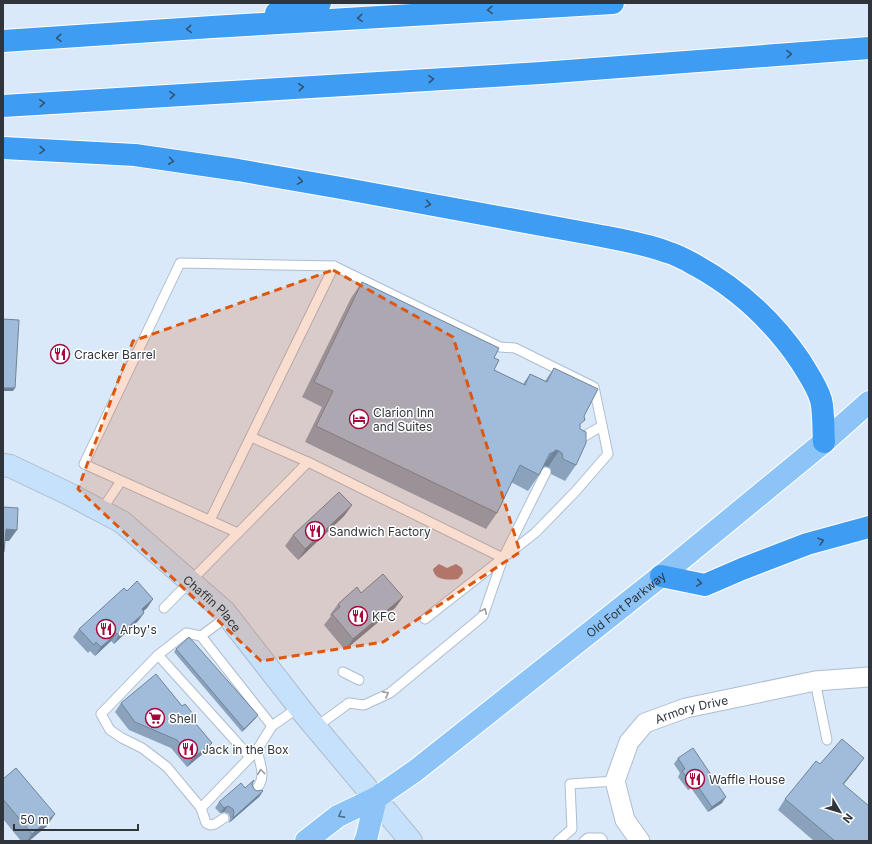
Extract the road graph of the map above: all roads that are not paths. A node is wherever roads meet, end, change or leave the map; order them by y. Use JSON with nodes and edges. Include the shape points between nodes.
{"nodes":[{"id":1,"x":320,"y":3,"type":"edge"},
{"id":2,"x":613,"y":3,"type":"edge"},
{"id":3,"x":212,"y":27,"type":"junction"},
{"id":4,"x":3,"y":41,"type":"edge"},
{"id":5,"x":869,"y":48,"type":"edge"},
{"id":6,"x":3,"y":106,"type":"edge"},
{"id":7,"x":3,"y":148,"type":"edge"},
{"id":8,"x":334,"y":266,"type":"junction"},
{"id":9,"x":869,"y":402,"type":"edge"},
{"id":10,"x":602,"y":426,"type":"junction"},
{"id":11,"x":251,"y":437,"type":"junction"},
{"id":12,"x":574,"y":442,"type":"edge"},
{"id":13,"x":824,"y":442,"type":"junction"},
{"id":14,"x":308,"y":462,"type":"junction"},
{"id":15,"x":3,"y":465,"type":"edge"},
{"id":16,"x":546,"y":472,"type":"edge"},
{"id":17,"x":121,"y":481,"type":"junction"},
{"id":18,"x":101,"y":511,"type":"junction"},
{"id":19,"x":210,"y":520,"type":"junction"},
{"id":20,"x":869,"y":527,"type":"edge"},
{"id":21,"x":238,"y":532,"type":"junction"},
{"id":22,"x":503,"y":558,"type":"junction"},
{"id":23,"x":661,"y":576,"type":"junction"},
{"id":24,"x":190,"y":582,"type":"junction"},
{"id":25,"x":164,"y":608,"type":"dead end"},
{"id":26,"x":228,"y":616,"type":"junction"},
{"id":27,"x":425,"y":618,"type":"dead end"},
{"id":28,"x":201,"y":636,"type":"junction"},
{"id":29,"x":158,"y":655,"type":"junction"},
{"id":30,"x":343,"y":672,"type":"dead end"},
{"id":31,"x":869,"y":677,"type":"edge"},
{"id":32,"x":358,"y":680,"type":"dead end"},
{"id":33,"x":815,"y":681,"type":"junction"},
{"id":34,"x":299,"y":707,"type":"junction"},
{"id":35,"x":272,"y":726,"type":"junction"},
{"id":36,"x":316,"y":728,"type":"junction"},
{"id":37,"x":827,"y":740,"type":"dead end"},
{"id":38,"x":257,"y":750,"type":"junction"},
{"id":39,"x":250,"y":757,"type":"junction"},
{"id":40,"x":615,"y":781,"type":"junction"},
{"id":41,"x":254,"y":790,"type":"edge"},
{"id":42,"x":376,"y":798,"type":"junction"},
{"id":43,"x":201,"y":808,"type":"junction"},
{"id":44,"x":224,"y":818,"type":"dead end"},
{"id":45,"x":306,"y":841,"type":"edge"},
{"id":46,"x":365,"y":841,"type":"edge"},
{"id":47,"x":411,"y":841,"type":"edge"},
{"id":48,"x":558,"y":841,"type":"edge"},
{"id":49,"x":584,"y":841,"type":"edge"},
{"id":50,"x":603,"y":841,"type":"edge"},
{"id":51,"x":640,"y":841,"type":"edge"}],
"edges":[{"from":1,"to":3,"type":"highway"},
{"from":2,"to":3,"type":"highway","one_way":true},
{"from":3,"to":4,"type":"highway","one_way":true},
{"from":6,"to":5,"type":"highway","one_way":true,"via":[[549,72]]},
{"from":7,"to":13,"type":"highway","one_way":true,"via":[[135,155],[238,170],[591,234],[668,252],[712,274],[739,293],[779,333],[813,381],[821,400]]},
{"from":8,"to":10,"type":"lane","via":[[500,347],[515,348],[594,387]]},
{"from":8,"to":11,"type":"lane"},
{"from":8,"to":17,"type":"lane","via":[[180,263],[84,464]]},
{"from":9,"to":13,"type":"main road","name":"Old Fort Parkway"},
{"from":10,"to":12,"type":"lane"},
{"from":10,"to":22,"type":"lane","via":[[608,454],[535,533]]},
{"from":11,"to":14,"type":"lane"},
{"from":11,"to":19,"type":"lane"},
{"from":13,"to":23,"type":"main road","name":"Old Fort Parkway"},
{"from":14,"to":21,"type":"lane"},
{"from":14,"to":22,"type":"lane"},
{"from":15,"to":18,"type":"street","name":"Chaffin Place","via":[[10,466]]},
{"from":16,"to":22,"type":"lane"},
{"from":17,"to":18,"type":"lane"},
{"from":17,"to":19,"type":"lane"},
{"from":18,"to":24,"type":"street","name":"Chaffin Place","via":[[122,522]]},
{"from":19,"to":21,"type":"lane"},
{"from":23,"to":20,"type":"highway","one_way":true,"via":[[705,585],[807,544]]},
{"from":21,"to":24,"type":"lane"},
{"from":22,"to":27,"type":"lane"},
{"from":36,"to":22,"type":"lane","one_way":true,"via":[[350,702],[364,705],[390,693],[483,616]]},
{"from":23,"to":42,"type":"main road","name":"Old Fort Parkway","via":[[415,771]]},
{"from":24,"to":25,"type":"lane"},
{"from":24,"to":26,"type":"street","name":"Chaffin Place"},
{"from":26,"to":28,"type":"lane"},
{"from":26,"to":34,"type":"street","name":"Chaffin Place"},
{"from":28,"to":29,"type":"lane","via":[[186,633]]},
{"from":28,"to":35,"type":"lane"},
{"from":29,"to":39,"type":"lane"},
{"from":29,"to":43,"type":"lane","via":[[101,714],[110,730],[142,748],[167,767]]},
{"from":30,"to":32,"type":"lane"},
{"from":31,"to":33,"type":"street","name":"Armory Drive"},
{"from":33,"to":37,"type":"lane"},
{"from":33,"to":40,"type":"street","name":"Armory Drive","via":[[686,708],[645,723],[629,742]]},
{"from":34,"to":35,"type":"lane"},
{"from":34,"to":36,"type":"street","name":"Chaffin Place"},
{"from":35,"to":38,"type":"lane"},
{"from":36,"to":42,"type":"street","name":"Chaffin Place"},
{"from":38,"to":39,"type":"lane"},
{"from":41,"to":38,"type":"lane","one_way":true,"via":[[259,786],[263,776]]},
{"from":39,"to":43,"type":"lane"},
{"from":40,"to":48,"type":"lane","via":[[570,784],[572,829]]},
{"from":40,"to":51,"type":"street","via":[[625,820]]},
{"from":42,"to":45,"type":"main road","name":"Old Fort Parkway","one_way":true,"via":[[338,816]]},
{"from":42,"to":46,"type":"main road"},
{"from":42,"to":47,"type":"street","name":"Chaffin Place"},
{"from":43,"to":44,"type":"lane","via":[[206,823],[210,826]]},
{"from":49,"to":50,"type":"lane","via":[[588,838],[601,838]]}]}
